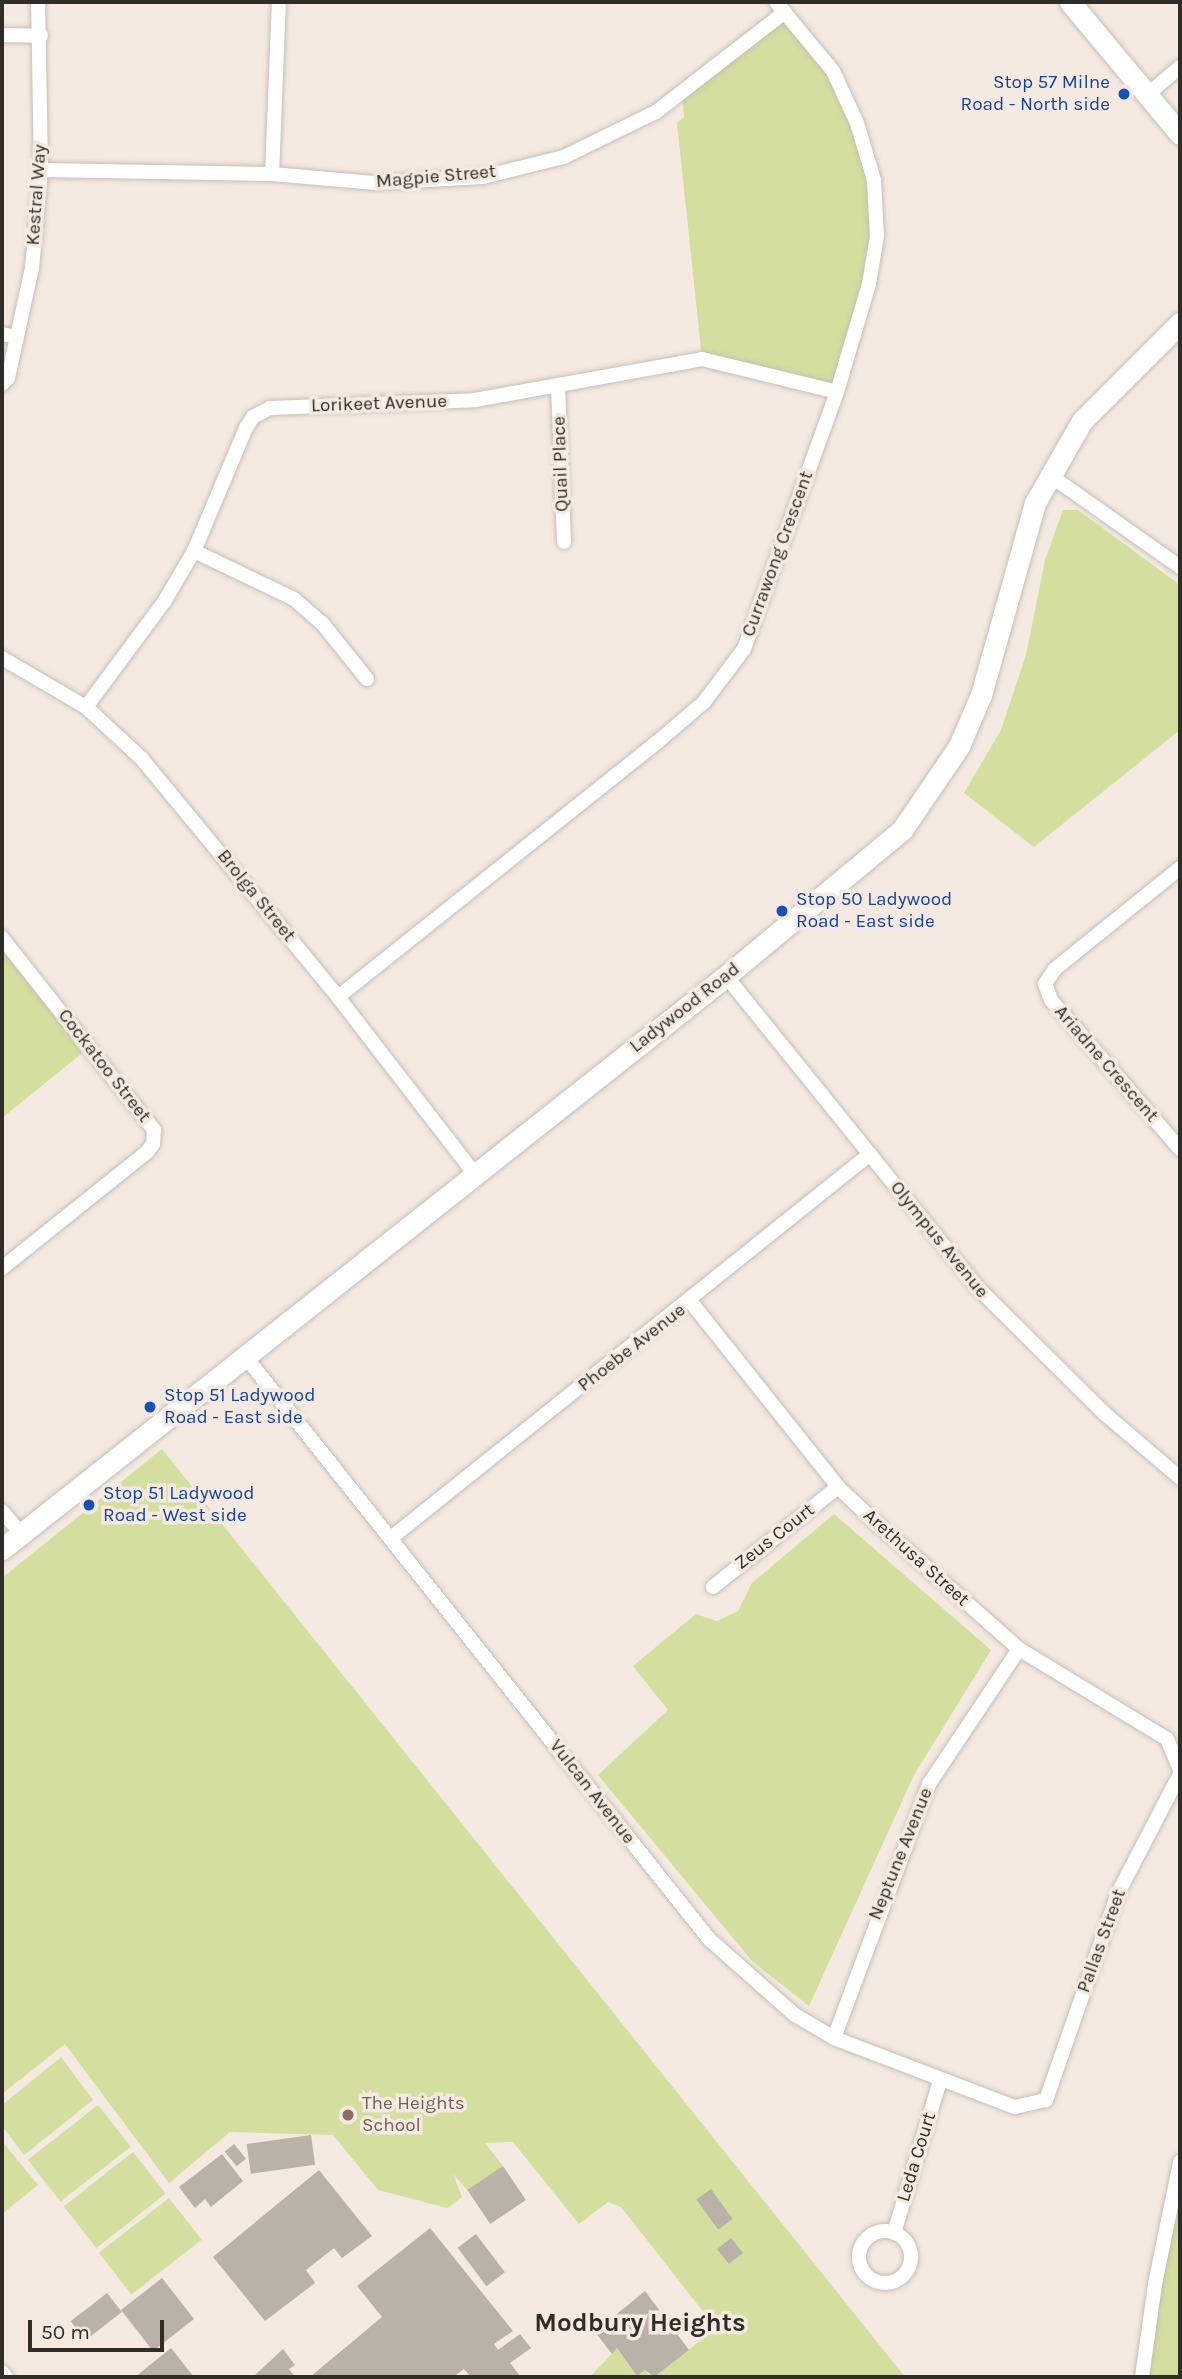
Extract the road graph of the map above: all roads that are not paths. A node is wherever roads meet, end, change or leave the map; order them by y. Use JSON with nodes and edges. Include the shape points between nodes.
{"nodes":[{"id":1,"x":38,"y":2,"type":"edge"},
{"id":2,"x":279,"y":2,"type":"edge"},
{"id":3,"x":1070,"y":2,"type":"edge"},
{"id":4,"x":780,"y":7,"type":"edge"},
{"id":5,"x":2,"y":35,"type":"edge"},
{"id":6,"x":41,"y":36,"type":"junction"},
{"id":7,"x":1180,"y":67,"type":"edge"},
{"id":8,"x":1147,"y":94,"type":"junction"},
{"id":9,"x":1180,"y":134,"type":"edge"},
{"id":10,"x":41,"y":170,"type":"junction"},
{"id":11,"x":272,"y":174,"type":"junction"},
{"id":12,"x":1180,"y":323,"type":"edge"},
{"id":13,"x":2,"y":334,"type":"edge"},
{"id":14,"x":17,"y":337,"type":"junction"},
{"id":15,"x":2,"y":384,"type":"edge"},
{"id":16,"x":558,"y":385,"type":"junction"},
{"id":17,"x":837,"y":392,"type":"junction"},
{"id":18,"x":1051,"y":476,"type":"junction"},
{"id":19,"x":564,"y":542,"type":"dead end"},
{"id":20,"x":194,"y":551,"type":"junction"},
{"id":21,"x":1180,"y":567,"type":"edge"},
{"id":22,"x":2,"y":658,"type":"edge"},
{"id":23,"x":367,"y":679,"type":"dead end"},
{"id":24,"x":86,"y":707,"type":"junction"},
{"id":25,"x":1180,"y":868,"type":"edge"},
{"id":26,"x":2,"y":938,"type":"edge"},
{"id":27,"x":726,"y":976,"type":"junction"},
{"id":28,"x":338,"y":997,"type":"junction"},
{"id":29,"x":1180,"y":1149,"type":"edge"},
{"id":30,"x":870,"y":1154,"type":"junction"},
{"id":31,"x":474,"y":1173,"type":"junction"},
{"id":32,"x":2,"y":1268,"type":"edge"},
{"id":33,"x":691,"y":1302,"type":"junction"},
{"id":34,"x":244,"y":1356,"type":"junction"},
{"id":35,"x":1180,"y":1478,"type":"edge"},
{"id":36,"x":838,"y":1487,"type":"junction"},
{"id":37,"x":2,"y":1511,"type":"edge"},
{"id":38,"x":21,"y":1534,"type":"junction"},
{"id":39,"x":391,"y":1538,"type":"junction"},
{"id":40,"x":2,"y":1549,"type":"edge"},
{"id":41,"x":713,"y":1587,"type":"dead end"},
{"id":42,"x":1019,"y":1649,"type":"junction"},
{"id":43,"x":1180,"y":1771,"type":"edge"},
{"id":44,"x":834,"y":2038,"type":"junction"},
{"id":45,"x":940,"y":2081,"type":"junction"},
{"id":46,"x":1031,"y":2106,"type":"joint"},
{"id":47,"x":1180,"y":2162,"type":"edge"},
{"id":48,"x":894,"y":2232,"type":"dead end"},
{"id":49,"x":2,"y":2372,"type":"edge"},
{"id":50,"x":6,"y":2377,"type":"edge"},
{"id":51,"x":1142,"y":2377,"type":"edge"}],
"edges":[{"from":1,"to":6,"type":"street","name":"Kestral Way"},
{"from":2,"to":11,"type":"street"},
{"from":3,"to":8,"type":"street"},
{"from":4,"to":11,"type":"street","name":"Magpie Street","via":[[656,112],[564,157],[469,178],[374,183]]},
{"from":4,"to":17,"type":"street","name":"Currawong Crescent","via":[[833,71],[857,123],[874,180],[877,236],[869,284]]},
{"from":5,"to":6,"type":"street"},
{"from":6,"to":10,"type":"street","name":"Kestral Way"},
{"from":7,"to":8,"type":"street"},
{"from":8,"to":9,"type":"street"},
{"from":10,"to":11,"type":"street","name":"Magpie Street"},
{"from":10,"to":14,"type":"street","name":"Kestral Way","via":[[32,268]]},
{"from":12,"to":18,"type":"street","name":"Ladywood Road","via":[[1082,421]]},
{"from":13,"to":14,"type":"street"},
{"from":14,"to":15,"type":"street","name":"Kestral Way","via":[[8,377]]},
{"from":16,"to":17,"type":"street","name":"Lorikeet Avenue","via":[[702,359]]},
{"from":16,"to":19,"type":"street","name":"Quail Place"},
{"from":16,"to":20,"type":"street","name":"Lorikeet Avenue","via":[[475,400],[270,408],[253,417],[246,428]]},
{"from":17,"to":28,"type":"street","name":"Currawong Crescent","via":[[744,649],[704,702]]},
{"from":18,"to":21,"type":"street"},
{"from":18,"to":27,"type":"street","name":"Ladywood Road","via":[[1035,503],[981,695],[935,787],[902,830]]},
{"from":20,"to":23,"type":"street","via":[[294,599],[322,622]]},
{"from":20,"to":24,"type":"street","name":"Lorikeet Avenue","via":[[164,602]]},
{"from":22,"to":24,"type":"street","name":"Brolga Street"},
{"from":24,"to":28,"type":"street","name":"Brolga Street","via":[[142,759]]},
{"from":25,"to":29,"type":"street","name":"Ariadne Crescent","via":[[1055,969],[1045,984],[1051,1000]]},
{"from":26,"to":32,"type":"street","name":"Cockatoo Street","via":[[154,1130],[153,1144],[146,1152]]},
{"from":27,"to":30,"type":"street","name":"Olympus Avenue"},
{"from":27,"to":31,"type":"street","name":"Ladywood Road"},
{"from":28,"to":31,"type":"street","name":"Brolga Street"},
{"from":30,"to":33,"type":"street","name":"Phoebe Avenue"},
{"from":30,"to":35,"type":"street","name":"Olympus Avenue","via":[[1006,1319]]},
{"from":31,"to":34,"type":"street","name":"Ladywood Road"},
{"from":33,"to":36,"type":"street","name":"Arethusa Street"},
{"from":33,"to":39,"type":"street","name":"Phoebe Avenue"},
{"from":34,"to":38,"type":"street","name":"Ladywood Road"},
{"from":34,"to":39,"type":"street","name":"Vulcan Avenue"},
{"from":36,"to":41,"type":"street","name":"Zeus Court"},
{"from":36,"to":42,"type":"street","name":"Arethusa Street"},
{"from":37,"to":38,"type":"street"},
{"from":38,"to":40,"type":"street","name":"Ladywood Road"},
{"from":39,"to":44,"type":"street","name":"Vulcan Avenue","via":[[709,1939],[795,2015]]},
{"from":42,"to":43,"type":"street","name":"Arethusa Street","via":[[1167,1739]]},
{"from":42,"to":44,"type":"street","name":"Neptune Avenue","via":[[929,1784]]},
{"from":43,"to":46,"type":"street","name":"Pallas Street","via":[[1118,1893],[1046,2100]]},
{"from":44,"to":45,"type":"street","name":"Vulcan Avenue"},
{"from":45,"to":46,"type":"street","name":"Vulcan Avenue","via":[[1014,2107]]},
{"from":45,"to":48,"type":"street","name":"Leda Court"},
{"from":47,"to":51,"type":"street"},
{"from":49,"to":50,"type":"street"}]}
